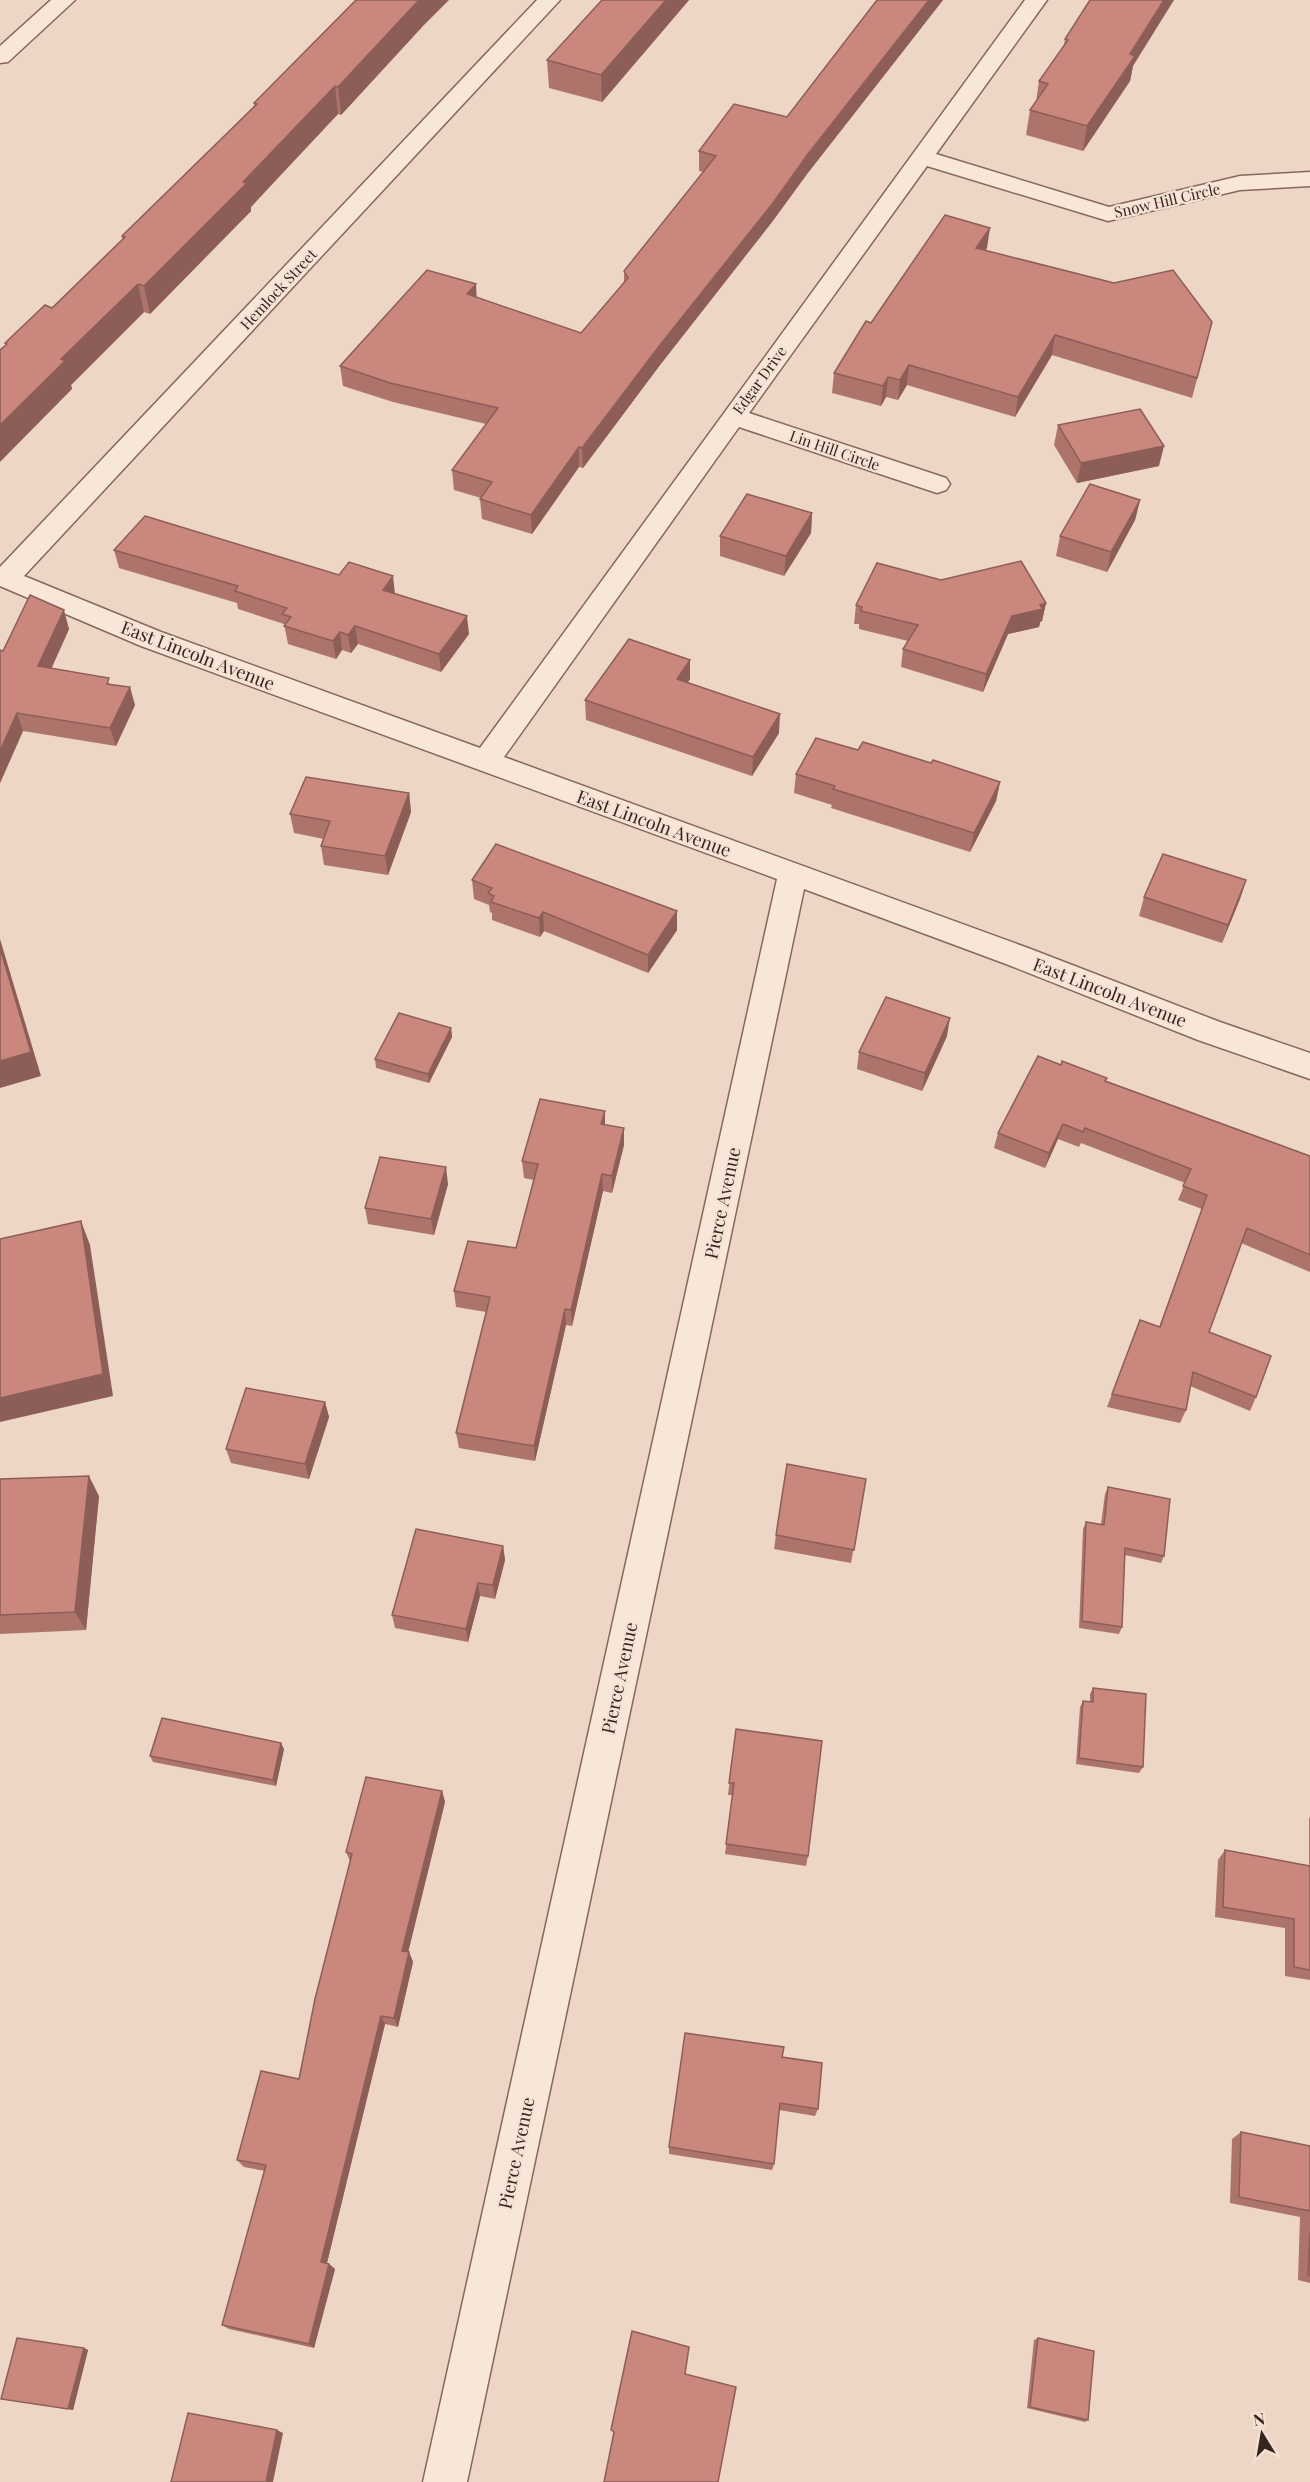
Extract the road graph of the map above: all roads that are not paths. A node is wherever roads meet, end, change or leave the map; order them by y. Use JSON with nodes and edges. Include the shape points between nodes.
{"nodes":[{"id":1,"x":64,"y":0,"type":"edge"},
{"id":2,"x":549,"y":0,"type":"edge"},
{"id":3,"x":1036,"y":0,"type":"edge"},
{"id":4,"x":0,"y":57,"type":"edge"},
{"id":5,"x":923,"y":157,"type":"junction"},
{"id":6,"x":1310,"y":180,"type":"edge"},
{"id":7,"x":733,"y":416,"type":"junction"},
{"id":8,"x":937,"y":484,"type":"dead end"},
{"id":9,"x":3,"y":577,"type":"edge"},
{"id":10,"x":485,"y":762,"type":"junction"},
{"id":11,"x":793,"y":873,"type":"junction"},
{"id":12,"x":1310,"y":1066,"type":"edge"},
{"id":13,"x":445,"y":2482,"type":"edge"}],
"edges":[{"from":1,"to":4,"type":"street"},
{"from":2,"to":9,"type":"street","name":"Hemlock Street"},
{"from":3,"to":5,"type":"street","name":"Edgar Drive"},
{"from":5,"to":6,"type":"street","name":"Snow Hill Circle","via":[[1108,214],[1240,183]]},
{"from":5,"to":7,"type":"street","name":"Edgar Drive"},
{"from":7,"to":8,"type":"street","name":"Lin Hill Circle"},
{"from":7,"to":10,"type":"street","name":"Edgar Drive"},
{"from":9,"to":10,"type":"street","name":"East Lincoln Avenue","via":[[151,639]]},
{"from":10,"to":11,"type":"street","name":"East Lincoln Avenue"},
{"from":11,"to":12,"type":"street","name":"East Lincoln Avenue"},
{"from":11,"to":13,"type":"street","name":"Pierce Avenue"}]}
